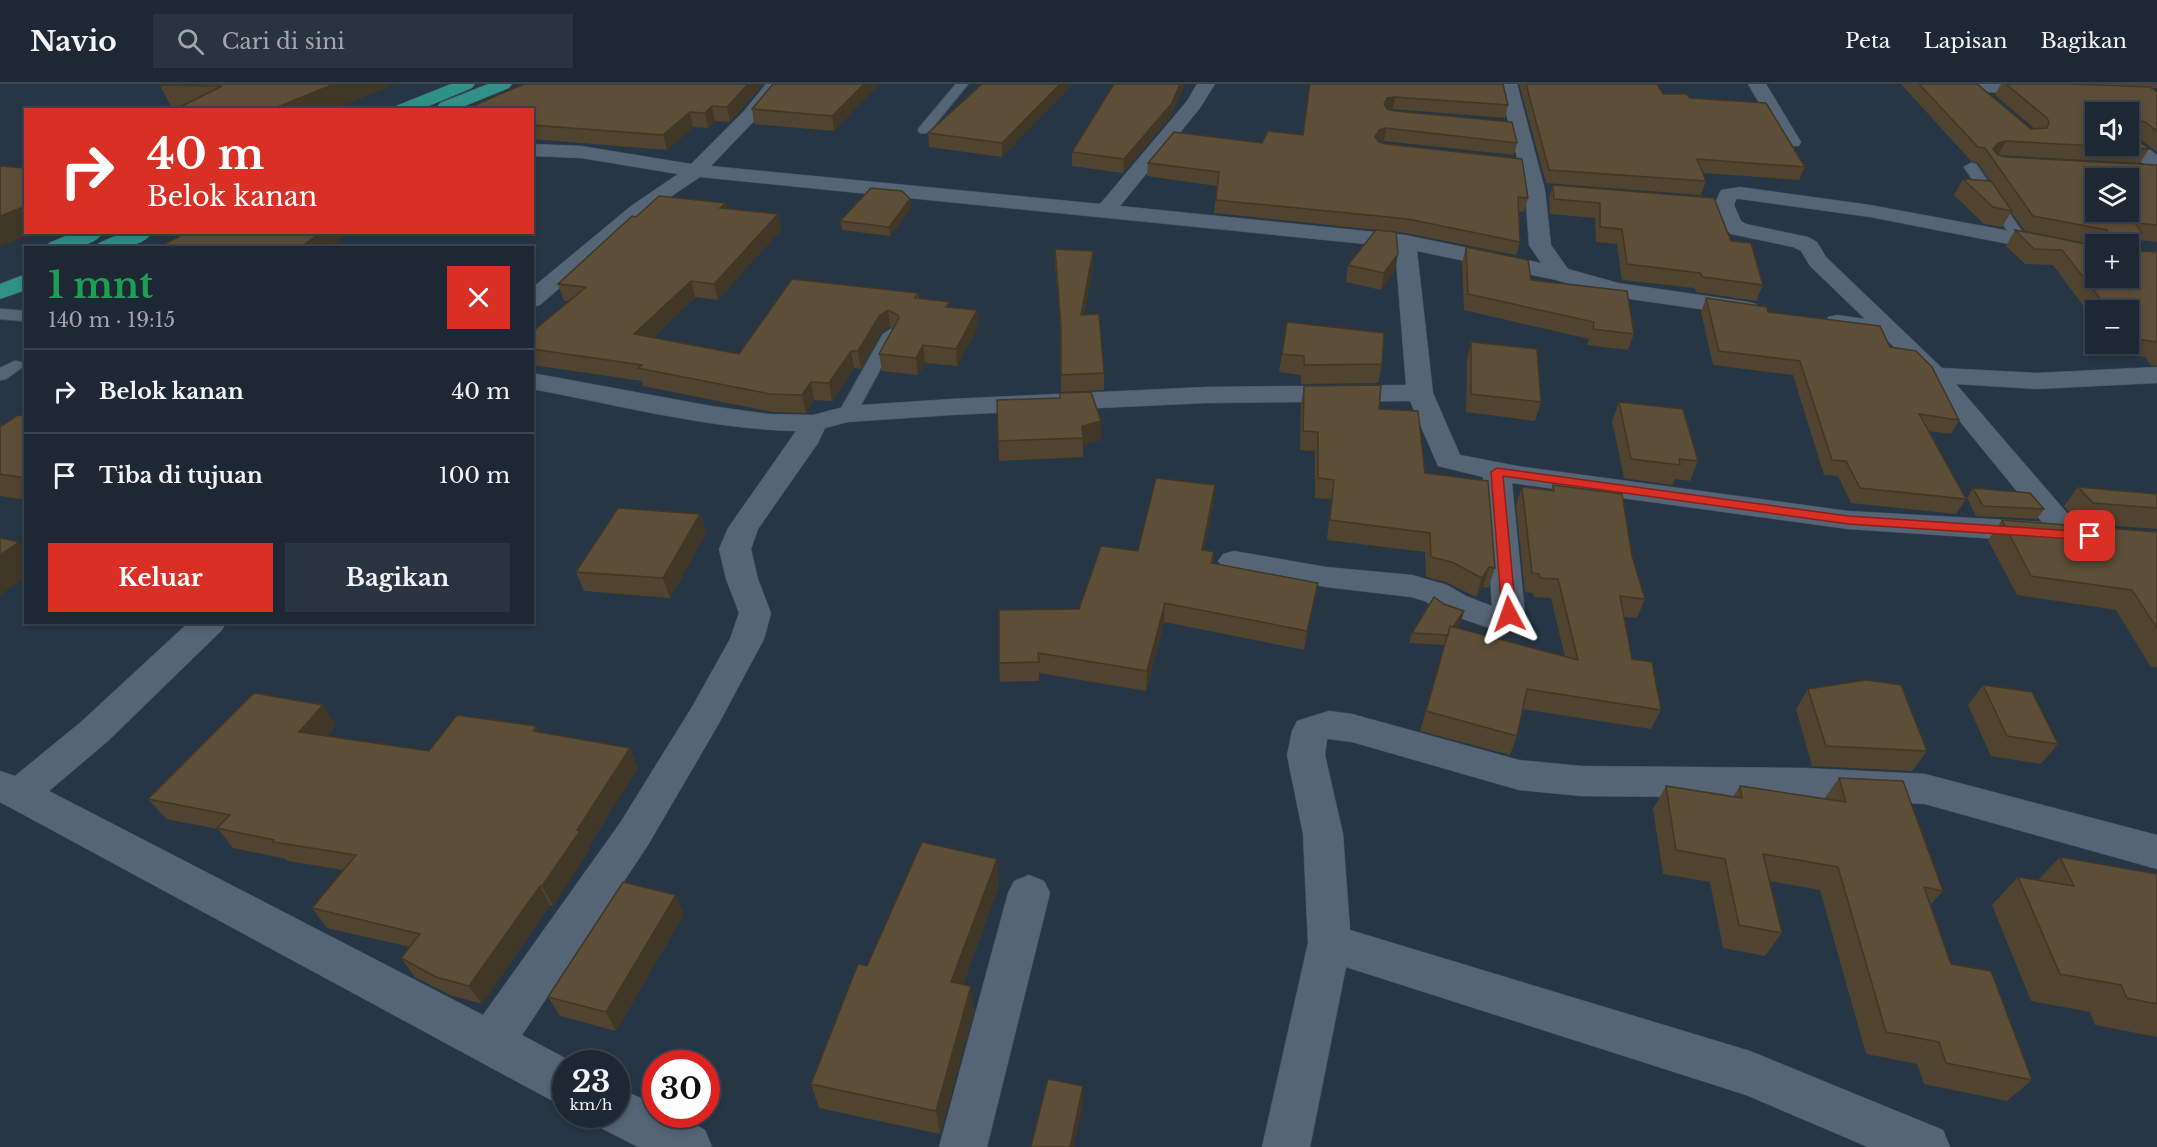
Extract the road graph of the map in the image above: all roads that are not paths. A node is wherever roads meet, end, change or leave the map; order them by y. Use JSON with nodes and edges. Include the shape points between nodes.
{"nodes":[{"id":1,"x":466,"y":84,"type":"edge"},
{"id":2,"x":503,"y":84,"type":"edge"},
{"id":3,"x":775,"y":84,"type":"edge"},
{"id":4,"x":962,"y":84,"type":"edge"},
{"id":5,"x":1206,"y":84,"type":"edge"},
{"id":6,"x":1508,"y":84,"type":"edge"},
{"id":7,"x":1757,"y":84,"type":"edge"},
{"id":8,"x":1927,"y":84,"type":"edge"},
{"id":9,"x":1972,"y":86,"type":"junction"},
{"id":10,"x":2065,"y":91,"type":"edge"},
{"id":11,"x":407,"y":108,"type":"edge"},
{"id":12,"x":446,"y":108,"type":"edge"},
{"id":13,"x":1997,"y":108,"type":"edge"},
{"id":14,"x":924,"y":130,"type":"dead end"},
{"id":15,"x":1792,"y":142,"type":"edge"},
{"id":16,"x":534,"y":150,"type":"edge"},
{"id":17,"x":2139,"y":151,"type":"edge"},
{"id":18,"x":2157,"y":165,"type":"edge"},
{"id":19,"x":1971,"y":167,"type":"dead end"},
{"id":20,"x":696,"y":171,"type":"junction"},
{"id":21,"x":2139,"y":172,"type":"edge"},
{"id":22,"x":2157,"y":173,"type":"edge"},
{"id":23,"x":1701,"y":203,"type":"edge"},
{"id":24,"x":1724,"y":205,"type":"junction"},
{"id":25,"x":1105,"y":211,"type":"junction"},
{"id":26,"x":89,"y":234,"type":"edge"},
{"id":27,"x":138,"y":234,"type":"edge"},
{"id":28,"x":2020,"y":239,"type":"junction"},
{"id":29,"x":1405,"y":242,"type":"junction"},
{"id":30,"x":62,"y":246,"type":"edge"},
{"id":31,"x":112,"y":246,"type":"edge"},
{"id":32,"x":2085,"y":252,"type":"edge"},
{"id":33,"x":24,"y":261,"type":"edge"},
{"id":34,"x":0,"y":270,"type":"edge"},
{"id":35,"x":1560,"y":274,"type":"junction"},
{"id":36,"x":24,"y":282,"type":"edge"},
{"id":37,"x":0,"y":291,"type":"edge"},
{"id":38,"x":534,"y":298,"type":"edge"},
{"id":39,"x":1765,"y":312,"type":"edge"},
{"id":40,"x":0,"y":314,"type":"edge"},
{"id":41,"x":24,"y":316,"type":"edge"},
{"id":42,"x":1810,"y":318,"type":"edge"},
{"id":43,"x":1891,"y":330,"type":"junction"},
{"id":44,"x":891,"y":334,"type":"edge"},
{"id":45,"x":1935,"y":375,"type":"junction"},
{"id":46,"x":2157,"y":375,"type":"edge"},
{"id":47,"x":534,"y":381,"type":"edge"},
{"id":48,"x":1420,"y":393,"type":"junction"},
{"id":49,"x":830,"y":418,"type":"junction"},
{"id":50,"x":1497,"y":472,"type":"junction"},
{"id":51,"x":1234,"y":561,"type":"dead end"},
{"id":52,"x":208,"y":624,"type":"edge"},
{"id":53,"x":10,"y":790,"type":"edge"},
{"id":54,"x":2157,"y":852,"type":"edge"},
{"id":55,"x":1029,"y":893,"type":"dead end"},
{"id":56,"x":1329,"y":943,"type":"junction"},
{"id":57,"x":490,"y":1043,"type":"junction"},
{"id":58,"x":552,"y":1076,"type":"edge"},
{"id":59,"x":630,"y":1117,"type":"edge"},
{"id":60,"x":688,"y":1147,"type":"edge"},
{"id":61,"x":963,"y":1147,"type":"edge"},
{"id":62,"x":1286,"y":1147,"type":"edge"},
{"id":63,"x":1926,"y":1147,"type":"edge"}],
"edges":[{"from":1,"to":11,"type":"highway"},
{"from":2,"to":12,"type":"highway"},
{"from":3,"to":20,"type":"street"},
{"from":4,"to":14,"type":"lane"},
{"from":5,"to":25,"type":"street","via":[[1194,104]]},
{"from":6,"to":35,"type":"street","via":[[1508,126],[1518,164],[1547,191],[1540,245]]},
{"from":7,"to":15,"type":"street"},
{"from":8,"to":9,"type":"street"},
{"from":9,"to":10,"type":"street"},
{"from":9,"to":13,"type":"street"},
{"from":16,"to":20,"type":"street","via":[[581,152]]},
{"from":17,"to":18,"type":"street"},
{"from":19,"to":28,"type":"lane"},
{"from":20,"to":25,"type":"street"},
{"from":20,"to":38,"type":"street","via":[[638,210]]},
{"from":21,"to":22,"type":"street"},
{"from":23,"to":24,"type":"street"},
{"from":24,"to":28,"type":"street","via":[[1728,194],[1740,193]]},
{"from":24,"to":43,"type":"street","via":[[1732,225],[1809,247],[1818,261]]},
{"from":25,"to":29,"type":"street"},
{"from":26,"to":30,"type":"highway"},
{"from":27,"to":31,"type":"highway"},
{"from":28,"to":32,"type":"street"},
{"from":29,"to":35,"type":"street"},
{"from":29,"to":48,"type":"street"},
{"from":33,"to":34,"type":"highway"},
{"from":35,"to":39,"type":"street","via":[[1616,290]]},
{"from":36,"to":37,"type":"highway"},
{"from":40,"to":41,"type":"lane"},
{"from":42,"to":43,"type":"street"},
{"from":43,"to":45,"type":"street"},
{"from":44,"to":49,"type":"lane"},
{"from":45,"to":46,"type":"street","via":[[2037,381]]},
{"from":45,"to":50,"type":"street","via":[[2079,535],[1848,520]]},
{"from":47,"to":49,"type":"street","via":[[768,422]]},
{"from":48,"to":49,"type":"street","via":[[1206,394]]},
{"from":48,"to":50,"type":"street","via":[[1448,460]]},
{"from":49,"to":57,"type":"street","via":[[804,443],[743,528],[735,549],[755,613],[747,639],[634,834]]},
{"from":50,"to":51,"type":"street","via":[[1509,614],[1501,621],[1412,586],[1326,577]]},
{"from":52,"to":53,"type":"street","via":[[95,731]]},
{"from":53,"to":57,"type":"street"},
{"from":54,"to":56,"type":"street","via":[[1925,789],[1860,784],[1581,781],[1519,776],[1352,728],[1329,725],[1310,731],[1306,755],[1323,834]]},
{"from":55,"to":61,"type":"street"},
{"from":56,"to":62,"type":"street"},
{"from":56,"to":63,"type":"street","via":[[1750,1074]]},
{"from":57,"to":58,"type":"street"},
{"from":59,"to":60,"type":"street"}]}
